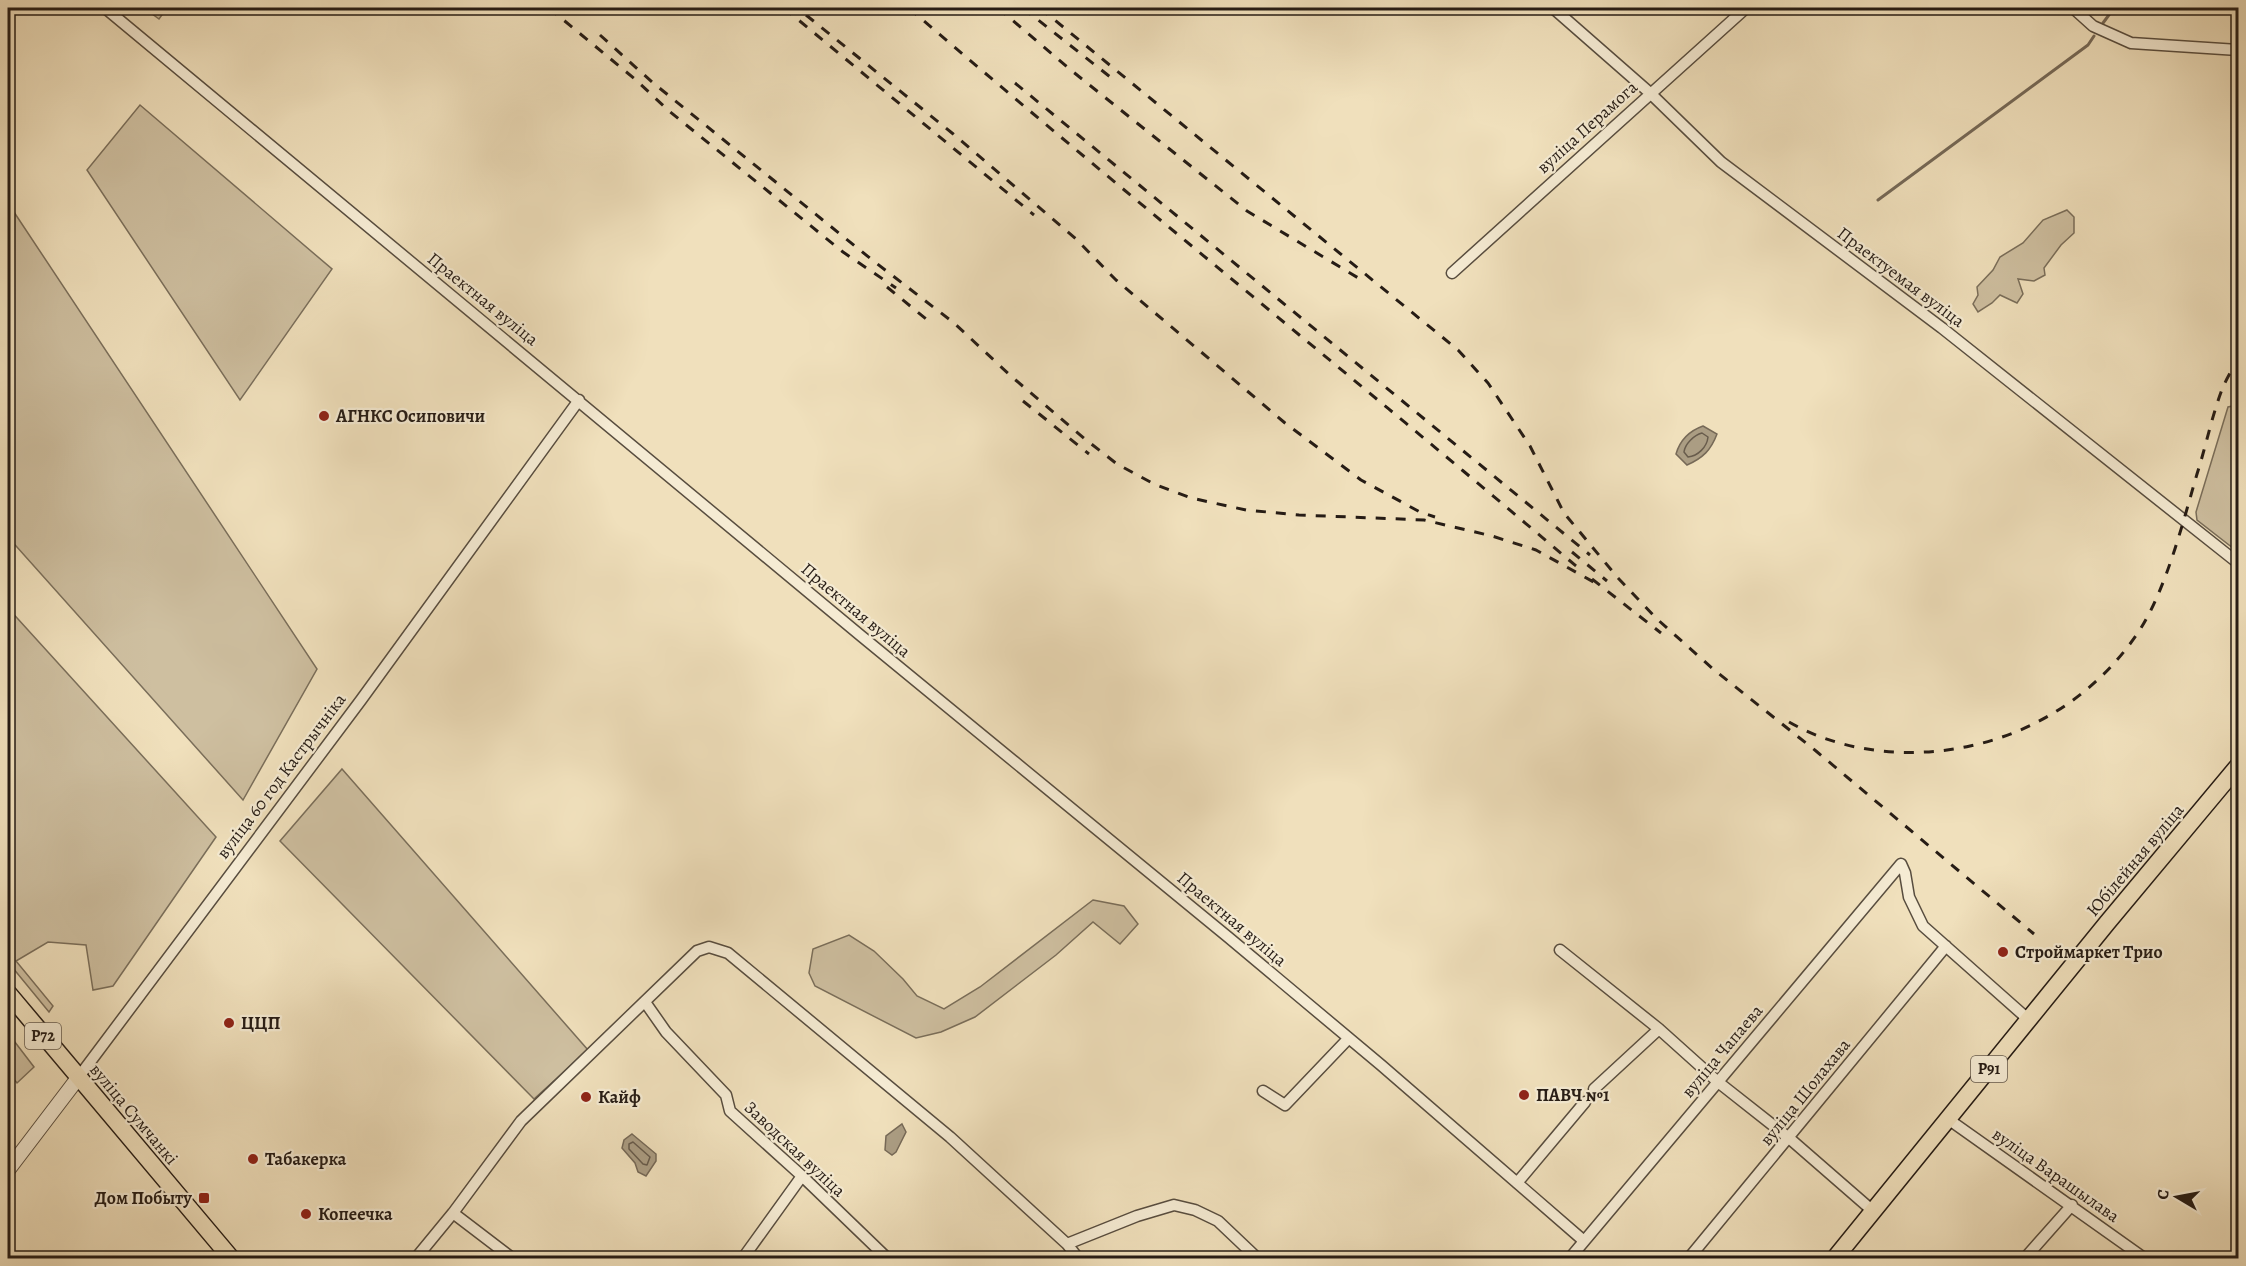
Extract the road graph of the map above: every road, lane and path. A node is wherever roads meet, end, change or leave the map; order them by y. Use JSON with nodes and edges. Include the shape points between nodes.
{"nodes":[{"id":1,"x":105,"y":8,"type":"edge"},
{"id":2,"x":1553,"y":8,"type":"edge"},
{"id":3,"x":1746,"y":8,"type":"edge"},
{"id":4,"x":2073,"y":8,"type":"edge"},
{"id":5,"x":2238,"y":50,"type":"edge"},
{"id":6,"x":1650,"y":93,"type":"junction"},
{"id":7,"x":1452,"y":273,"type":"dead end"},
{"id":8,"x":579,"y":400,"type":"junction"},
{"id":9,"x":2238,"y":563,"type":"edge"},
{"id":10,"x":2238,"y":766,"type":"edge"},
{"id":11,"x":1946,"y":946,"type":"junction"},
{"id":12,"x":1560,"y":950,"type":"dead end"},
{"id":13,"x":8,"y":993,"type":"edge"},
{"id":14,"x":645,"y":1002,"type":"junction"},
{"id":15,"x":2029,"y":1020,"type":"junction"},
{"id":16,"x":1659,"y":1029,"type":"junction"},
{"id":17,"x":1348,"y":1039,"type":"junction"},
{"id":18,"x":78,"y":1078,"type":"junction"},
{"id":19,"x":1718,"y":1082,"type":"junction"},
{"id":20,"x":1594,"y":1089,"type":"dead end"},
{"id":21,"x":1263,"y":1092,"type":"dead end"},
{"id":22,"x":1585,"y":1102,"type":"dead end"},
{"id":23,"x":1948,"y":1119,"type":"junction"},
{"id":24,"x":1788,"y":1138,"type":"junction"},
{"id":25,"x":8,"y":1170,"type":"edge"},
{"id":26,"x":802,"y":1176,"type":"junction"},
{"id":27,"x":1517,"y":1183,"type":"junction"},
{"id":28,"x":2072,"y":1205,"type":"junction"},
{"id":29,"x":1874,"y":1212,"type":"junction"},
{"id":30,"x":453,"y":1213,"type":"junction"},
{"id":31,"x":1584,"y":1241,"type":"junction"},
{"id":32,"x":1067,"y":1244,"type":"junction"},
{"id":33,"x":231,"y":1258,"type":"edge"},
{"id":34,"x":416,"y":1258,"type":"edge"},
{"id":35,"x":512,"y":1258,"type":"edge"},
{"id":36,"x":743,"y":1258,"type":"edge"},
{"id":37,"x":886,"y":1258,"type":"edge"},
{"id":38,"x":1078,"y":1258,"type":"edge"},
{"id":39,"x":1257,"y":1258,"type":"edge"},
{"id":40,"x":1570,"y":1258,"type":"edge"},
{"id":41,"x":1689,"y":1258,"type":"edge"},
{"id":42,"x":1835,"y":1258,"type":"edge"},
{"id":43,"x":2025,"y":1258,"type":"edge"},
{"id":44,"x":2144,"y":1258,"type":"edge"}],
"edges":[{"from":1,"to":8,"type":"street","name":"Праектная вуліца"},
{"from":2,"to":6,"type":"street","name":"Праектуемая вуліца"},
{"from":3,"to":6,"type":"street","name":"вуліца Перамога"},
{"from":4,"to":5,"type":"street","via":[[2093,26],[2130,43]]},
{"from":6,"to":7,"type":"street","name":"вуліца Перамога"},
{"from":6,"to":9,"type":"street","name":"Праектуемая вуліца","via":[[1721,162],[1951,335]]},
{"from":8,"to":17,"type":"street","name":"Праектная вуліца"},
{"from":8,"to":18,"type":"street","name":"вуліца 60 год Кастрычніка"},
{"from":10,"to":15,"type":"main road","name":"Юбілейная вуліца","number":"Р91"},
{"from":11,"to":15,"type":"street"},
{"from":11,"to":19,"type":"street","name":"вуліца Чапаева","via":[[1923,926],[1909,897],[1901,864]]},
{"from":11,"to":24,"type":"street","name":"вуліца Шолахава"},
{"from":12,"to":16,"type":"street"},
{"from":13,"to":18,"type":"main road","name":"вуліца Сумчанкі","number":"Р72"},
{"from":14,"to":26,"type":"street","name":"Заводская вуліца","via":[[666,1032],[726,1095],[730,1111]]},
{"from":14,"to":30,"type":"street","via":[[520,1121]]},
{"from":14,"to":32,"type":"street","via":[[697,951],[709,947],[728,953],[950,1137]]},
{"from":15,"to":23,"type":"main road","name":"Юбілейная вуліца","number":"Р91"},
{"from":16,"to":19,"type":"street"},
{"from":16,"to":20,"type":"street"},
{"from":17,"to":21,"type":"street","via":[[1285,1106]]},
{"from":17,"to":27,"type":"street","name":"Праектная вуліца"},
{"from":18,"to":25,"type":"street","name":"вуліца 60 год Кастрычніка"},
{"from":18,"to":33,"type":"main road","name":"вуліца Сумчанкі","number":"Р72"},
{"from":19,"to":24,"type":"street"},
{"from":19,"to":31,"type":"street","name":"вуліца Чапаева"},
{"from":22,"to":27,"type":"street"},
{"from":23,"to":28,"type":"street","name":"вуліца Варашылава"},
{"from":23,"to":29,"type":"main road","name":"Юбілейная вуліца","number":"Р91"},
{"from":24,"to":29,"type":"street"},
{"from":24,"to":41,"type":"street","name":"вуліца Шолахава"},
{"from":26,"to":36,"type":"street"},
{"from":26,"to":37,"type":"street","name":"Заводская вуліца"},
{"from":27,"to":31,"type":"street","name":"Праектная вуліца"},
{"from":28,"to":43,"type":"street"},
{"from":28,"to":44,"type":"street","name":"вуліца Варашылава"},
{"from":29,"to":42,"type":"main road","name":"Юбілейная вуліца","number":"Р91"},
{"from":30,"to":34,"type":"street"},
{"from":30,"to":35,"type":"street"},
{"from":31,"to":40,"type":"street","name":"вуліца Чапаева"},
{"from":32,"to":38,"type":"street"},
{"from":32,"to":39,"type":"street","via":[[1174,1205],[1218,1221]]}]}
